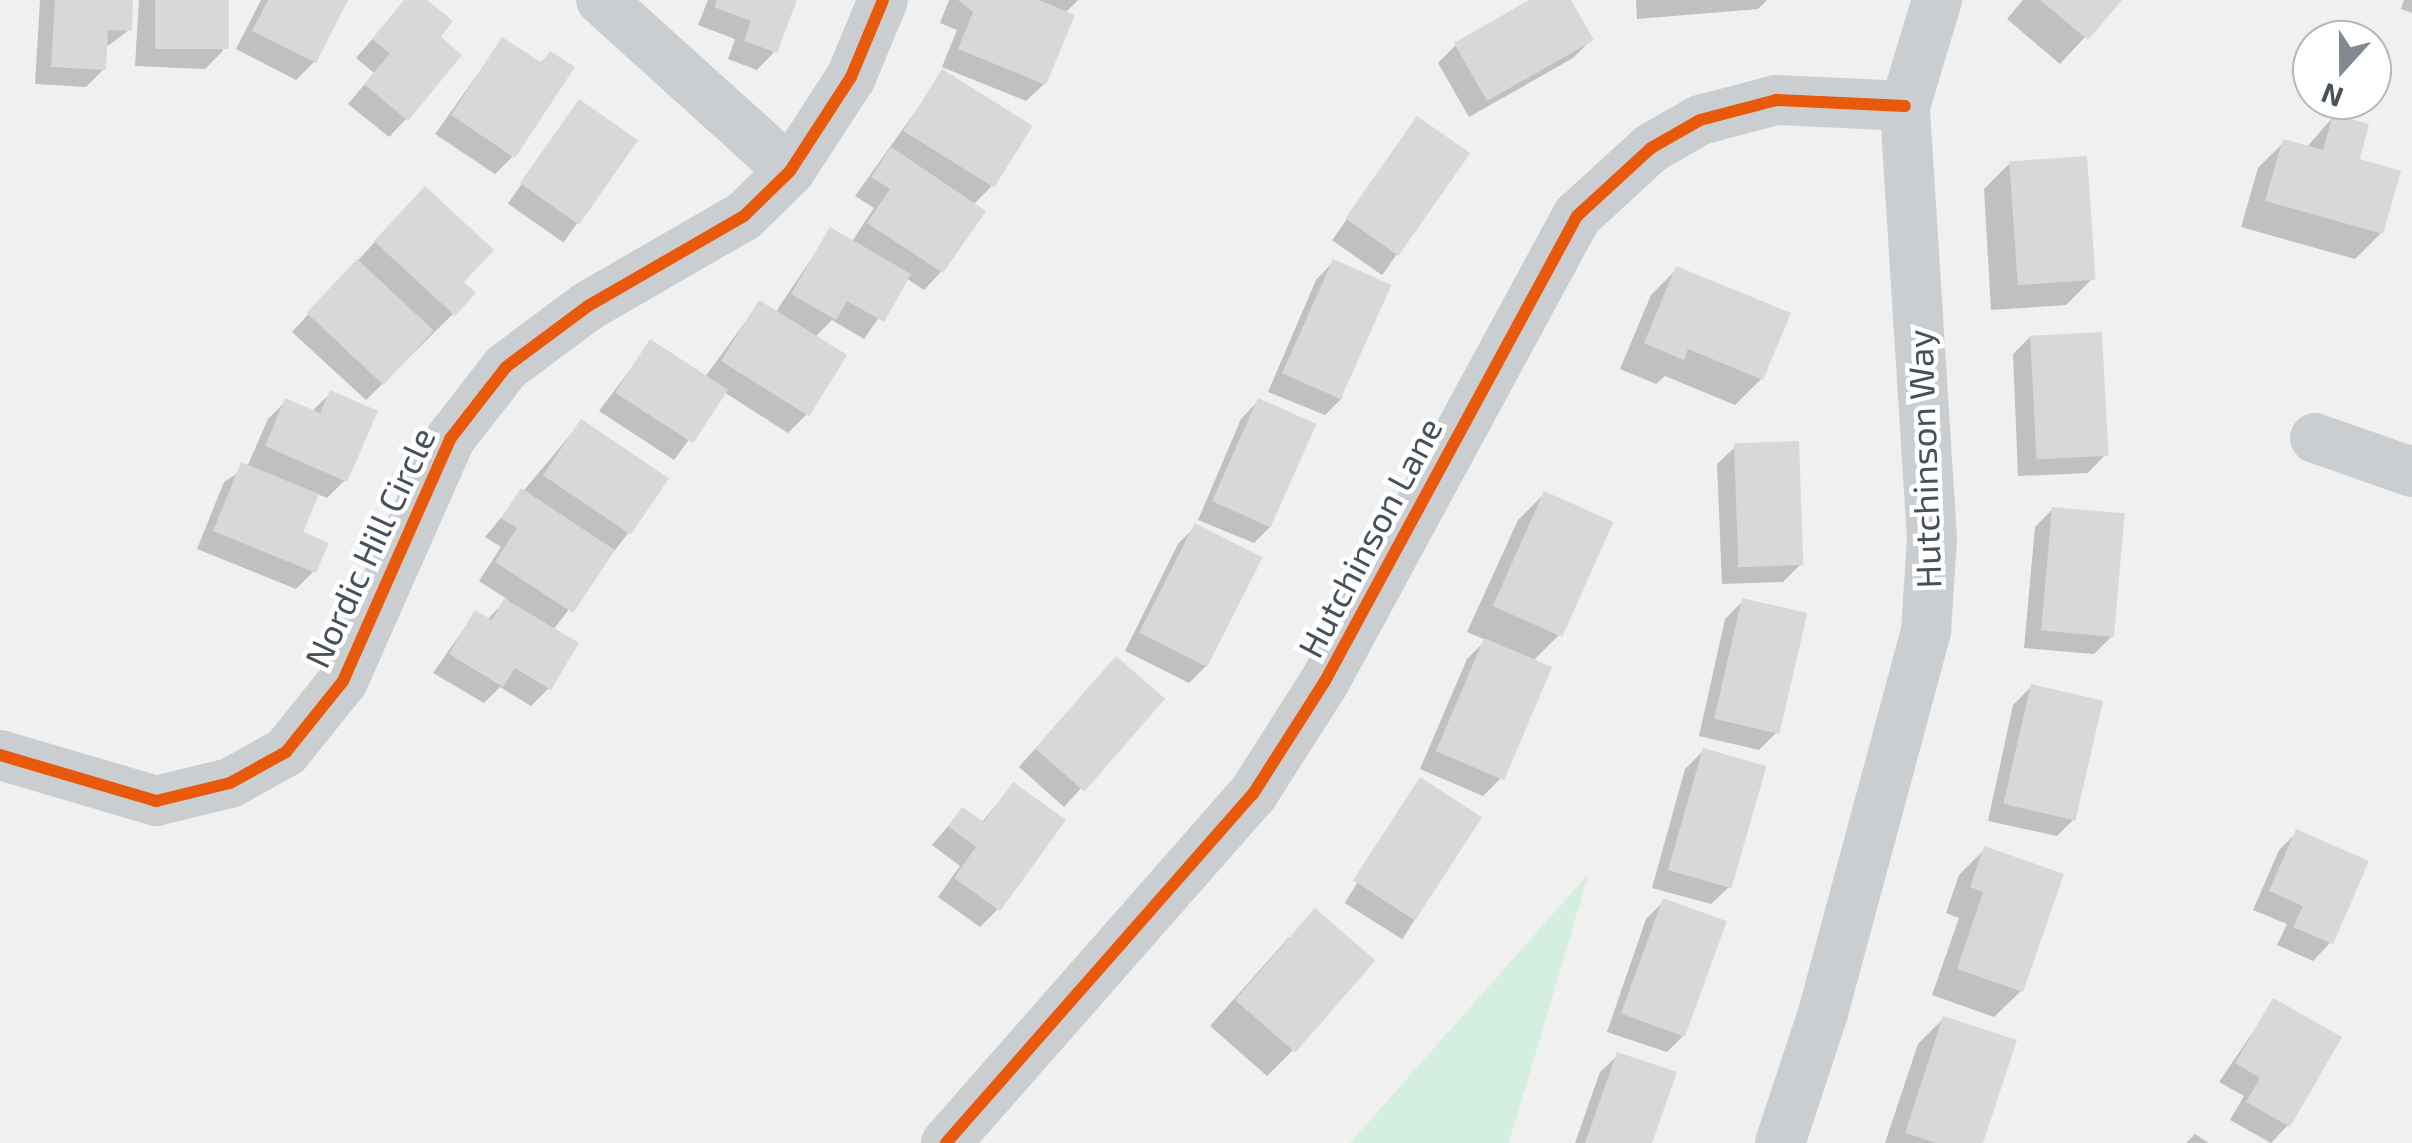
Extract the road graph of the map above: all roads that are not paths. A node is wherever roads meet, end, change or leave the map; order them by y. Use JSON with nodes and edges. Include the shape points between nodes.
{"nodes":[{"id":1,"x":601,"y":0,"type":"edge"},
{"id":2,"x":883,"y":0,"type":"edge"},
{"id":3,"x":1937,"y":0,"type":"edge"},
{"id":4,"x":1905,"y":106,"type":"junction"},
{"id":5,"x":790,"y":171,"type":"junction"},
{"id":6,"x":2315,"y":438,"type":"dead end"},
{"id":7,"x":2412,"y":472,"type":"edge"},
{"id":8,"x":0,"y":755,"type":"edge"},
{"id":9,"x":946,"y":1143,"type":"edge"},
{"id":10,"x":1780,"y":1143,"type":"edge"}],
"edges":[{"from":1,"to":5,"type":"street"},
{"from":2,"to":5,"type":"street","name":"Nordic Hill Circle","via":[[851,77]]},
{"from":3,"to":4,"type":"street","name":"Hutchinson Way"},
{"from":4,"to":9,"type":"street","name":"Hutchinson Lane","via":[[1776,100],[1700,120],[1651,148],[1577,216],[1325,682],[1253,794]]},
{"from":4,"to":10,"type":"street","name":"Hutchinson Way","via":[[1932,539],[1926,630],[1823,1013]]},
{"from":5,"to":8,"type":"street","name":"Nordic Hill Circle","via":[[744,216],[588,306],[506,367],[450,439],[343,680],[286,752],[230,783],[156,801]]},
{"from":6,"to":7,"type":"street"}]}
